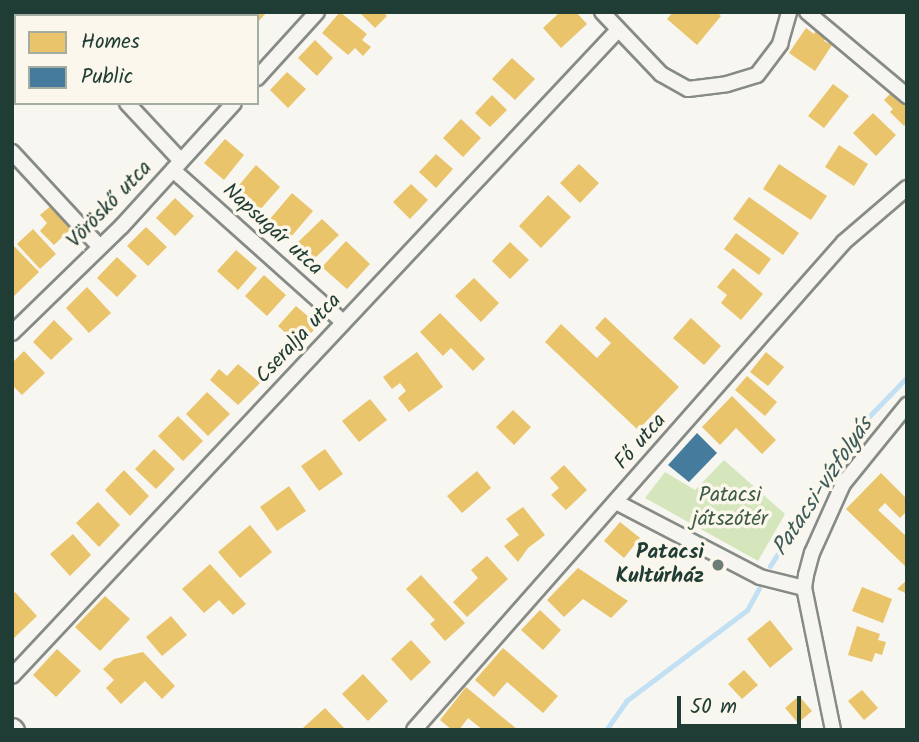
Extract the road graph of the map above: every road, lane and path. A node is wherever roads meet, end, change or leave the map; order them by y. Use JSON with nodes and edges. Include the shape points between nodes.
{"nodes":[{"id":1,"x":317,"y":12,"type":"edge"},
{"id":2,"x":602,"y":12,"type":"edge"},
{"id":3,"x":789,"y":12,"type":"edge"},
{"id":4,"x":807,"y":12,"type":"edge"},
{"id":5,"x":617,"y":31,"type":"junction"},
{"id":6,"x":259,"y":76,"type":"edge"},
{"id":7,"x":907,"y":96,"type":"edge"},
{"id":8,"x":129,"y":105,"type":"edge"},
{"id":9,"x":232,"y":105,"type":"edge"},
{"id":10,"x":12,"y":152,"type":"edge"},
{"id":11,"x":177,"y":165,"type":"junction"},
{"id":12,"x":907,"y":188,"type":"edge"},
{"id":13,"x":100,"y":247,"type":"junction"},
{"id":14,"x":343,"y":322,"type":"junction"},
{"id":15,"x":12,"y":333,"type":"edge"},
{"id":16,"x":907,"y":405,"type":"edge"},
{"id":17,"x":616,"y":502,"type":"junction"},
{"id":18,"x":804,"y":588,"type":"junction"},
{"id":19,"x":12,"y":676,"type":"edge"},
{"id":20,"x":414,"y":730,"type":"edge"},
{"id":21,"x":833,"y":730,"type":"edge"}],
"edges":[{"from":1,"to":6,"type":"street"},
{"from":2,"to":5,"type":"street"},
{"from":3,"to":5,"type":"street","via":[[780,44],[757,75],[688,89],[661,74]]},
{"from":4,"to":7,"type":"street"},
{"from":5,"to":14,"type":"street","name":"Cseralja utca"},
{"from":8,"to":11,"type":"street","name":"Napsugár utca"},
{"from":9,"to":11,"type":"street","name":"Vöröskő utca"},
{"from":10,"to":13,"type":"street"},
{"from":11,"to":13,"type":"street","name":"Vöröskő utca"},
{"from":11,"to":14,"type":"street","name":"Napsugár utca"},
{"from":12,"to":17,"type":"street","name":"Fő utca","via":[[844,242]]},
{"from":13,"to":15,"type":"street","name":"Vöröskő utca"},
{"from":14,"to":19,"type":"street","name":"Cseralja utca"},
{"from":16,"to":18,"type":"street","via":[[843,484],[812,552]]},
{"from":17,"to":18,"type":"street","via":[[760,577]]},
{"from":17,"to":20,"type":"street","name":"Fő utca"},
{"from":18,"to":21,"type":"street"}]}
